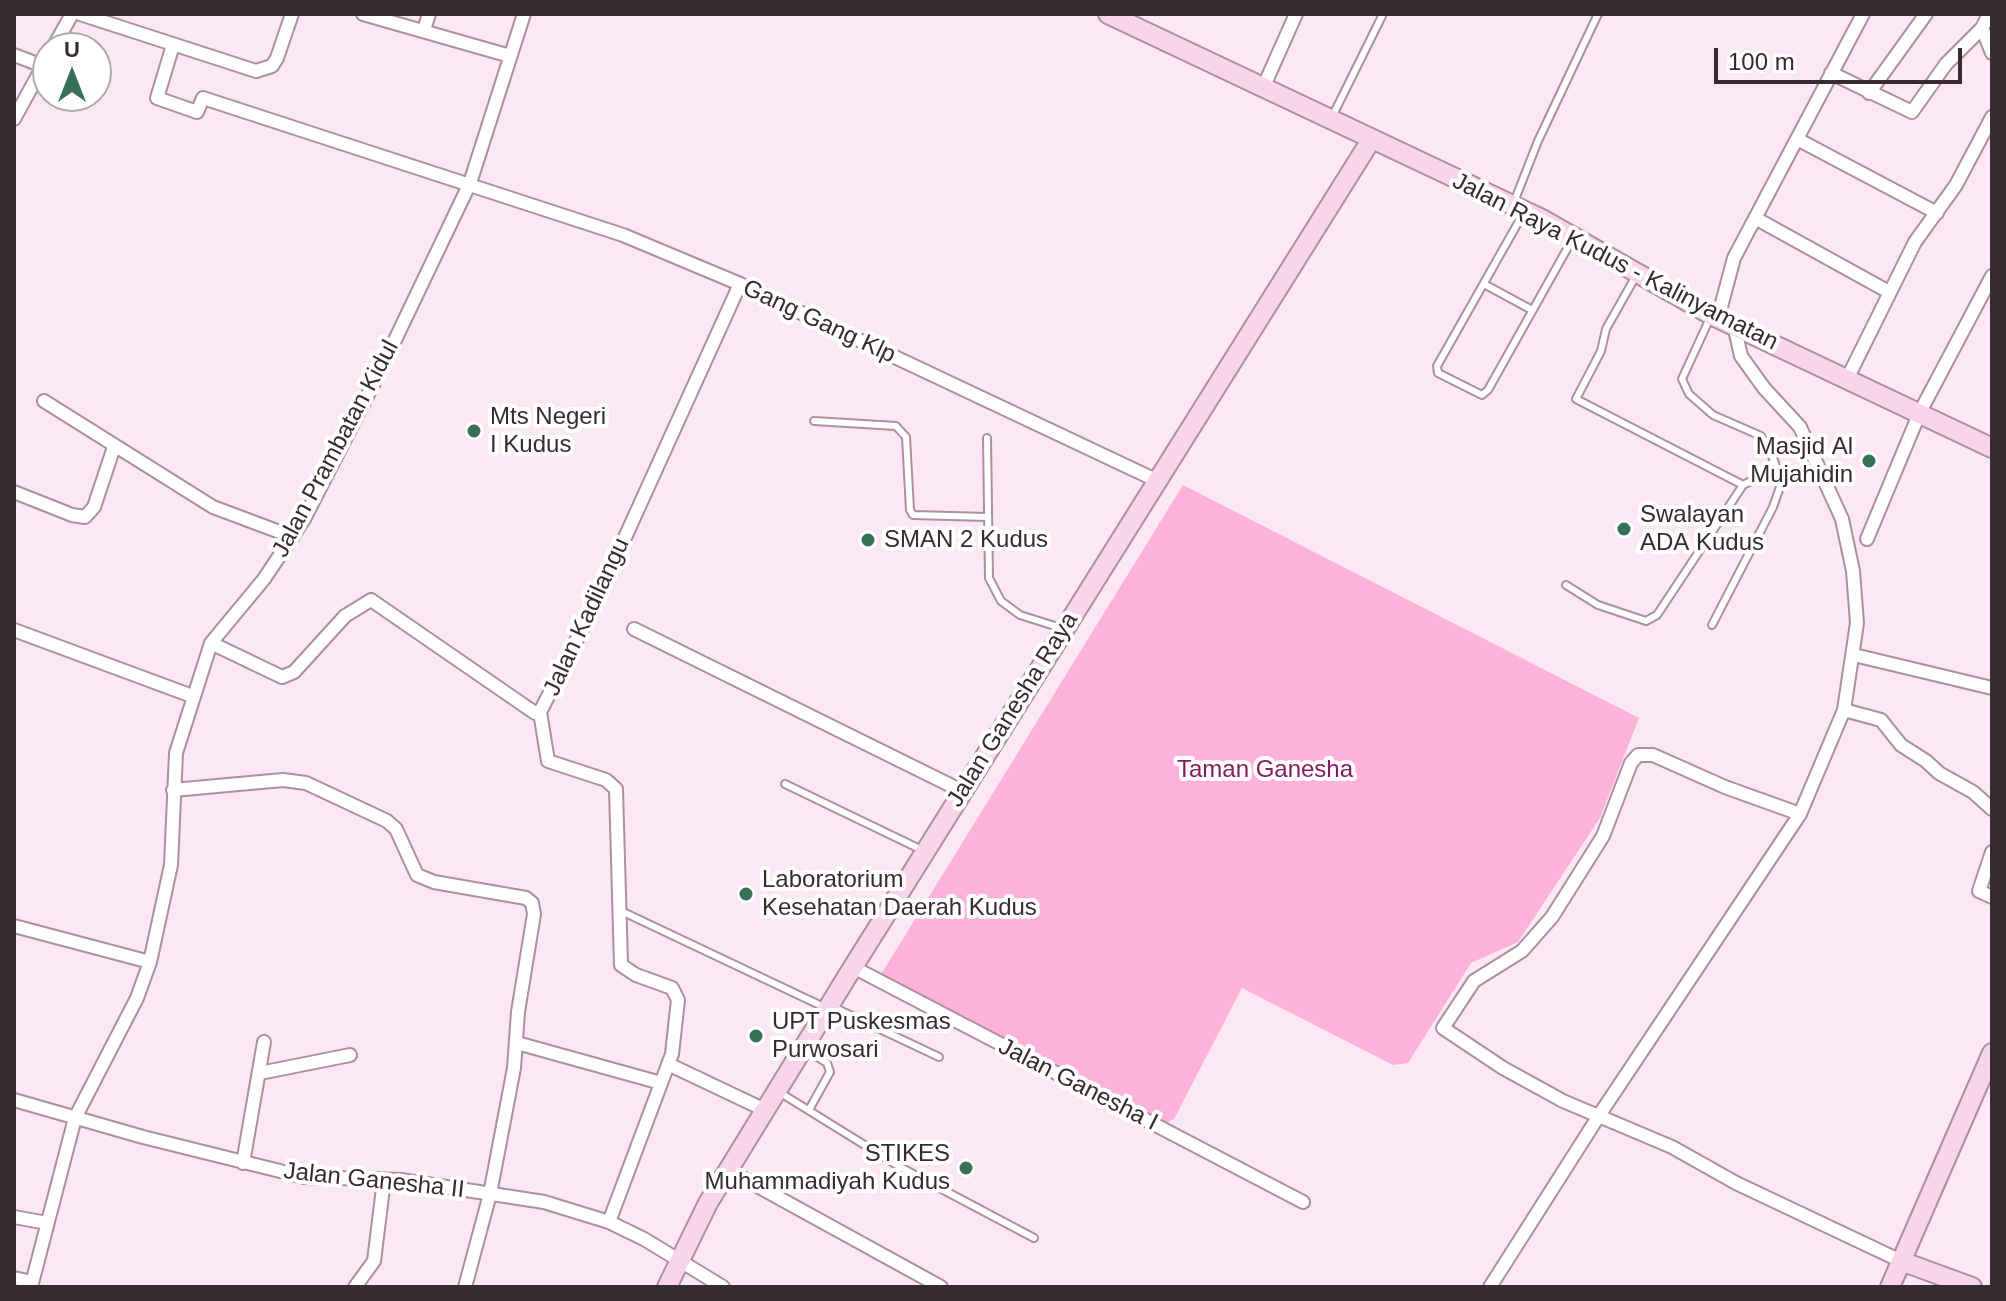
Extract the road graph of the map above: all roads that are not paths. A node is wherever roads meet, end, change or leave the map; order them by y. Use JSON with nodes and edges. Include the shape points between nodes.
{"nodes":[{"id":1,"x":72,"y":14,"type":"edge"},
{"id":2,"x":80,"y":14,"type":"edge"},
{"id":3,"x":292,"y":14,"type":"edge"},
{"id":4,"x":363,"y":14,"type":"edge"},
{"id":5,"x":429,"y":14,"type":"edge"},
{"id":6,"x":524,"y":14,"type":"edge"},
{"id":7,"x":1296,"y":14,"type":"edge"},
{"id":8,"x":1383,"y":14,"type":"edge"},
{"id":9,"x":1598,"y":14,"type":"edge"},
{"id":10,"x":1863,"y":14,"type":"edge"},
{"id":11,"x":1926,"y":14,"type":"edge"},
{"id":12,"x":1989,"y":14,"type":"edge"},
{"id":13,"x":1111,"y":15,"type":"edge"},
{"id":14,"x":1982,"y":28,"type":"junction"},
{"id":15,"x":424,"y":30,"type":"junction"},
{"id":16,"x":62,"y":32,"type":"edge"},
{"id":17,"x":173,"y":45,"type":"junction"},
{"id":18,"x":1992,"y":53,"type":"edge"},
{"id":19,"x":510,"y":56,"type":"junction"},
{"id":20,"x":1831,"y":73,"type":"junction"},
{"id":21,"x":32,"y":85,"type":"edge"},
{"id":22,"x":1263,"y":88,"type":"junction"},
{"id":23,"x":1869,"y":93,"type":"junction"},
{"id":24,"x":15,"y":116,"type":"edge"},
{"id":25,"x":1992,"y":117,"type":"edge"},
{"id":26,"x":1331,"y":120,"type":"junction"},
{"id":27,"x":1797,"y":139,"type":"junction"},
{"id":28,"x":1371,"y":140,"type":"junction"},
{"id":29,"x":470,"y":183,"type":"junction"},
{"id":30,"x":1519,"y":208,"type":"junction"},
{"id":31,"x":1937,"y":213,"type":"junction"},
{"id":32,"x":1755,"y":218,"type":"junction"},
{"id":33,"x":1573,"y":237,"type":"junction"},
{"id":34,"x":1638,"y":273,"type":"junction"},
{"id":35,"x":1992,"y":276,"type":"edge"},
{"id":36,"x":740,"y":284,"type":"junction"},
{"id":37,"x":1484,"y":284,"type":"junction"},
{"id":38,"x":1889,"y":292,"type":"junction"},
{"id":39,"x":1532,"y":310,"type":"junction"},
{"id":40,"x":1721,"y":319,"type":"junction"},
{"id":41,"x":1848,"y":377,"type":"junction"},
{"id":42,"x":44,"y":401,"type":"dead end"},
{"id":43,"x":1920,"y":412,"type":"junction"},
{"id":44,"x":814,"y":421,"type":"dead end"},
{"id":45,"x":987,"y":438,"type":"dead end"},
{"id":46,"x":114,"y":447,"type":"junction"},
{"id":47,"x":1992,"y":448,"type":"edge"},
{"id":48,"x":1774,"y":460,"type":"junction"},
{"id":49,"x":1160,"y":482,"type":"junction"},
{"id":50,"x":1743,"y":485,"type":"junction"},
{"id":51,"x":14,"y":492,"type":"edge"},
{"id":52,"x":988,"y":517,"type":"junction"},
{"id":53,"x":293,"y":537,"type":"junction"},
{"id":54,"x":1867,"y":539,"type":"dead end"},
{"id":55,"x":1566,"y":585,"type":"dead end"},
{"id":56,"x":1712,"y":625,"type":"dead end"},
{"id":57,"x":634,"y":629,"type":"dead end"},
{"id":58,"x":1064,"y":629,"type":"junction"},
{"id":59,"x":14,"y":630,"type":"edge"},
{"id":60,"x":211,"y":643,"type":"junction"},
{"id":61,"x":1854,"y":655,"type":"junction"},
{"id":62,"x":1992,"y":688,"type":"edge"},
{"id":63,"x":192,"y":696,"type":"junction"},
{"id":64,"x":1844,"y":710,"type":"junction"},
{"id":65,"x":540,"y":712,"type":"junction"},
{"id":66,"x":785,"y":784,"type":"dead end"},
{"id":67,"x":173,"y":790,"type":"junction"},
{"id":68,"x":962,"y":791,"type":"junction"},
{"id":69,"x":1992,"y":809,"type":"edge"},
{"id":70,"x":1800,"y":814,"type":"junction"},
{"id":71,"x":925,"y":852,"type":"junction"},
{"id":72,"x":1992,"y":852,"type":"edge"},
{"id":73,"x":1992,"y":897,"type":"edge"},
{"id":74,"x":619,"y":910,"type":"junction"},
{"id":75,"x":14,"y":926,"type":"edge"},
{"id":76,"x":150,"y":962,"type":"junction"},
{"id":77,"x":853,"y":967,"type":"junction"},
{"id":78,"x":830,"y":1008,"type":"junction"},
{"id":79,"x":264,"y":1042,"type":"dead end"},
{"id":80,"x":517,"y":1043,"type":"junction"},
{"id":81,"x":805,"y":1049,"type":"junction"},
{"id":82,"x":1992,"y":1053,"type":"edge"},
{"id":83,"x":350,"y":1055,"type":"dead end"},
{"id":84,"x":939,"y":1057,"type":"dead end"},
{"id":85,"x":668,"y":1064,"type":"junction"},
{"id":86,"x":260,"y":1073,"type":"junction"},
{"id":87,"x":661,"y":1083,"type":"junction"},
{"id":88,"x":779,"y":1092,"type":"junction"},
{"id":89,"x":14,"y":1100,"type":"edge"},
{"id":90,"x":810,"y":1108,"type":"junction"},
{"id":91,"x":767,"y":1111,"type":"junction"},
{"id":92,"x":1600,"y":1114,"type":"junction"},
{"id":93,"x":75,"y":1118,"type":"junction"},
{"id":94,"x":243,"y":1163,"type":"junction"},
{"id":95,"x":730,"y":1171,"type":"junction"},
{"id":96,"x":384,"y":1180,"type":"junction"},
{"id":97,"x":490,"y":1194,"type":"junction"},
{"id":98,"x":1303,"y":1202,"type":"dead end"},
{"id":99,"x":14,"y":1217,"type":"edge"},
{"id":100,"x":609,"y":1222,"type":"junction"},
{"id":101,"x":47,"y":1223,"type":"junction"},
{"id":102,"x":1034,"y":1238,"type":"dead end"},
{"id":103,"x":678,"y":1258,"type":"junction"},
{"id":104,"x":1901,"y":1261,"type":"junction"},
{"id":105,"x":14,"y":1278,"type":"edge"},
{"id":106,"x":31,"y":1285,"type":"edge"},
{"id":107,"x":355,"y":1287,"type":"edge"},
{"id":108,"x":465,"y":1287,"type":"edge"},
{"id":109,"x":667,"y":1287,"type":"edge"},
{"id":110,"x":723,"y":1287,"type":"edge"},
{"id":111,"x":941,"y":1287,"type":"edge"},
{"id":112,"x":1490,"y":1287,"type":"edge"},
{"id":113,"x":1890,"y":1287,"type":"edge"},
{"id":114,"x":1972,"y":1287,"type":"edge"}],
"edges":[{"from":1,"to":16,"type":"street"},
{"from":2,"to":17,"type":"street"},
{"from":3,"to":17,"type":"street","via":[[277,58],[266,69],[256,71]]},
{"from":4,"to":15,"type":"street"},
{"from":5,"to":15,"type":"street"},
{"from":6,"to":19,"type":"street","name":"Jalan Prambatan Kidul"},
{"from":7,"to":22,"type":"street"},
{"from":8,"to":26,"type":"lane"},
{"from":9,"to":30,"type":"lane","via":[[1538,141]]},
{"from":10,"to":20,"type":"street"},
{"from":11,"to":23,"type":"street"},
{"from":12,"to":14,"type":"street"},
{"from":13,"to":22,"type":"street","name":"Jalan Raya Kudus - Kalinyamatan"},
{"from":14,"to":18,"type":"street"},
{"from":14,"to":23,"type":"street","via":[[1946,64],[1912,112]]},
{"from":15,"to":19,"type":"street"},
{"from":17,"to":29,"type":"street","name":"Gang Gang Klp","via":[[157,98],[197,112],[203,98]]},
{"from":19,"to":29,"type":"street","name":"Jalan Prambatan Kidul"},
{"from":20,"to":23,"type":"street"},
{"from":20,"to":27,"type":"street"},
{"from":21,"to":24,"type":"street"},
{"from":22,"to":26,"type":"street","name":"Jalan Raya Kudus - Kalinyamatan"},
{"from":25,"to":31,"type":"street"},
{"from":26,"to":28,"type":"street","name":"Jalan Raya Kudus - Kalinyamatan"},
{"from":27,"to":31,"type":"street"},
{"from":27,"to":32,"type":"street"},
{"from":28,"to":30,"type":"street","name":"Jalan Raya Kudus - Kalinyamatan"},
{"from":28,"to":49,"type":"street","name":"Jalan Ganesha Raya","via":[[1196,416]]},
{"from":29,"to":36,"type":"street","name":"Gang Gang Klp","via":[[623,235]]},
{"from":29,"to":53,"type":"street","name":"Jalan Prambatan Kidul"},
{"from":30,"to":33,"type":"street","name":"Jalan Raya Kudus - Kalinyamatan"},
{"from":30,"to":37,"type":"lane"},
{"from":31,"to":38,"type":"street"},
{"from":32,"to":38,"type":"street"},
{"from":32,"to":40,"type":"street","via":[[1734,258]]},
{"from":33,"to":34,"type":"street","name":"Jalan Raya Kudus - Kalinyamatan"},
{"from":33,"to":39,"type":"lane"},
{"from":34,"to":40,"type":"street","name":"Jalan Raya Kudus - Kalinyamatan"},
{"from":34,"to":50,"type":"lane","via":[[1576,399]]},
{"from":35,"to":43,"type":"street"},
{"from":36,"to":49,"type":"street","name":"Gang Gang Klp"},
{"from":36,"to":65,"type":"street","name":"Jalan Kadilangu"},
{"from":37,"to":39,"type":"lane"},
{"from":37,"to":39,"type":"lane","via":[[1437,366],[1438,373],[1482,395]]},
{"from":38,"to":41,"type":"street"},
{"from":40,"to":41,"type":"street","name":"Jalan Raya Kudus - Kalinyamatan"},
{"from":40,"to":48,"type":"lane","via":[[1682,379],[1685,388],[1713,415],[1761,436]]},
{"from":40,"to":61,"type":"street","via":[[1747,366],[1800,427],[1837,502],[1853,571]]},
{"from":41,"to":43,"type":"street","name":"Jalan Raya Kudus - Kalinyamatan"},
{"from":42,"to":46,"type":"street"},
{"from":43,"to":47,"type":"street","name":"Jalan Raya Kudus - Kalinyamatan"},
{"from":43,"to":54,"type":"street"},
{"from":44,"to":52,"type":"lane","via":[[896,426],[906,437],[913,515]]},
{"from":45,"to":52,"type":"lane"},
{"from":46,"to":51,"type":"street","via":[[94,507],[85,517]]},
{"from":46,"to":53,"type":"street","via":[[213,507]]},
{"from":48,"to":50,"type":"lane","via":[[1765,474]]},
{"from":48,"to":56,"type":"lane","via":[[1781,484],[1773,507]]},
{"from":49,"to":58,"type":"street","name":"Jalan Ganesha Raya"},
{"from":50,"to":55,"type":"lane","via":[[1657,615],[1646,621],[1598,605]]},
{"from":52,"to":58,"type":"lane","via":[[989,578],[1001,601],[1020,615]]},
{"from":53,"to":60,"type":"street","name":"Jalan Prambatan Kidul"},
{"from":57,"to":68,"type":"street"},
{"from":58,"to":68,"type":"street","name":"Jalan Ganesha Raya"},
{"from":59,"to":63,"type":"street"},
{"from":60,"to":63,"type":"street","name":"Jalan Prambatan Kidul"},
{"from":60,"to":65,"type":"street","name":"Jalan Kadilangu","via":[[282,677],[294,672],[345,616],[371,600]]},
{"from":61,"to":62,"type":"street"},
{"from":61,"to":64,"type":"street"},
{"from":63,"to":67,"type":"street","name":"Jalan Prambatan Kidul","via":[[180,733]]},
{"from":64,"to":69,"type":"street","via":[[1881,720],[1901,745]]},
{"from":64,"to":70,"type":"street"},
{"from":65,"to":74,"type":"street","via":[[548,761],[606,780],[616,789]]},
{"from":66,"to":71,"type":"lane"},
{"from":67,"to":76,"type":"street","name":"Jalan Prambatan Kidul","via":[[171,865]]},
{"from":67,"to":80,"type":"street","via":[[283,780],[306,783],[387,821],[417,875],[529,900],[534,914]]},
{"from":68,"to":71,"type":"street","name":"Jalan Ganesha Raya"},
{"from":70,"to":92,"type":"street"},
{"from":70,"to":92,"type":"street","via":[[1653,755],[1638,755],[1603,836],[1535,940],[1474,981],[1460,998],[1443,1028],[1522,1079]]},
{"from":71,"to":77,"type":"street","name":"Jalan Ganesha Raya"},
{"from":72,"to":73,"type":"street","via":[[1979,891]]},
{"from":74,"to":78,"type":"lane"},
{"from":74,"to":85,"type":"street","via":[[621,965],[672,988],[678,1000]]},
{"from":75,"to":76,"type":"street"},
{"from":76,"to":93,"type":"street","name":"Jalan Prambatan Kidul"},
{"from":77,"to":78,"type":"street","name":"Jalan Ganesha Raya"},
{"from":77,"to":98,"type":"street","name":"Jalan Ganesha I"},
{"from":78,"to":81,"type":"street","name":"Jalan Ganesha Raya"},
{"from":78,"to":84,"type":"lane"},
{"from":79,"to":86,"type":"street"},
{"from":80,"to":87,"type":"street"},
{"from":80,"to":97,"type":"street"},
{"from":81,"to":88,"type":"street","name":"Jalan Ganesha Raya"},
{"from":81,"to":90,"type":"lane","via":[[827,1063],[830,1072]]},
{"from":82,"to":104,"type":"street"},
{"from":83,"to":86,"type":"street"},
{"from":85,"to":87,"type":"street"},
{"from":85,"to":91,"type":"street"},
{"from":86,"to":94,"type":"street"},
{"from":87,"to":100,"type":"street"},
{"from":88,"to":90,"type":"lane"},
{"from":88,"to":91,"type":"street","name":"Jalan Ganesha Raya"},
{"from":89,"to":93,"type":"street","name":"Jalan Ganesha II"},
{"from":90,"to":102,"type":"lane","via":[[900,1167]]},
{"from":91,"to":95,"type":"street","name":"Jalan Ganesha Raya"},
{"from":92,"to":104,"type":"street"},
{"from":92,"to":112,"type":"street"},
{"from":93,"to":94,"type":"street","name":"Jalan Ganesha II"},
{"from":93,"to":101,"type":"street","name":"Jalan Prambatan Kidul"},
{"from":94,"to":96,"type":"street","name":"Jalan Ganesha II","via":[[304,1177]]},
{"from":95,"to":103,"type":"street","name":"Jalan Ganesha Raya"},
{"from":95,"to":111,"type":"street"},
{"from":96,"to":97,"type":"street","name":"Jalan Ganesha II"},
{"from":96,"to":107,"type":"street","via":[[374,1261]]},
{"from":97,"to":100,"type":"street","name":"Jalan Ganesha II","via":[[544,1202]]},
{"from":97,"to":108,"type":"street"},
{"from":99,"to":101,"type":"street"},
{"from":100,"to":103,"type":"street","name":"Jalan Ganesha II"},
{"from":101,"to":106,"type":"street","name":"Jalan Prambatan Kidul"},
{"from":103,"to":109,"type":"street","name":"Jalan Ganesha Raya"},
{"from":103,"to":110,"type":"street","name":"Jalan Ganesha II"},
{"from":104,"to":113,"type":"street"},
{"from":104,"to":114,"type":"street"},
{"from":105,"to":106,"type":"street"}]}
